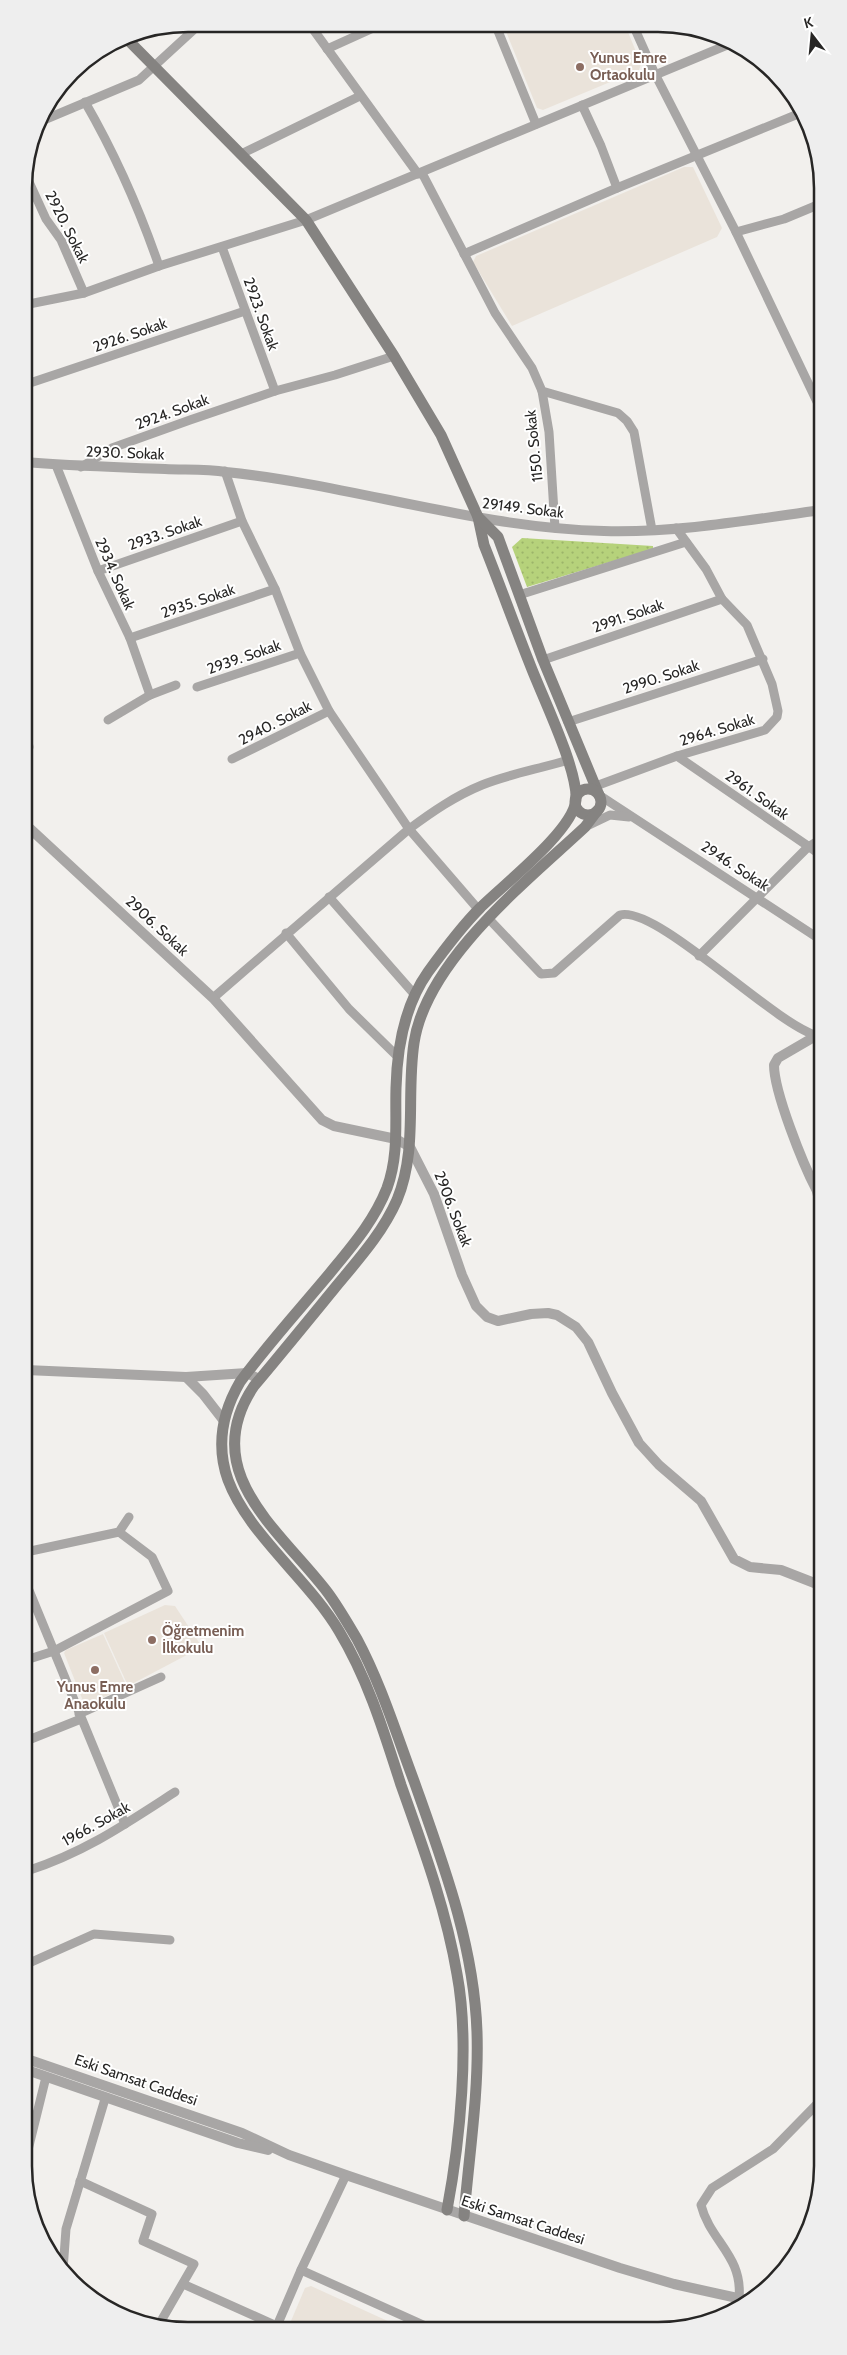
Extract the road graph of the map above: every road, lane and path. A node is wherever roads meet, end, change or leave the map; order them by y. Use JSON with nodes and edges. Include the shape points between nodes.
{"nodes":[{"id":1,"x":190,"y":33,"type":"edge"},
{"id":2,"x":316,"y":33,"type":"edge"},
{"id":3,"x":362,"y":33,"type":"edge"},
{"id":4,"x":499,"y":33,"type":"edge"},
{"id":5,"x":637,"y":33,"type":"edge"},
{"id":6,"x":131,"y":43,"type":"edge"},
{"id":7,"x":722,"y":46,"type":"edge"},
{"id":8,"x":327,"y":49,"type":"junction"},
{"id":9,"x":154,"y":66,"type":"junction"},
{"id":10,"x":655,"y":74,"type":"junction"},
{"id":11,"x":360,"y":96,"type":"junction"},
{"id":12,"x":85,"y":102,"type":"junction"},
{"id":13,"x":582,"y":104,"type":"junction"},
{"id":14,"x":796,"y":115,"type":"edge"},
{"id":15,"x":51,"y":117,"type":"edge"},
{"id":16,"x":536,"y":124,"type":"junction"},
{"id":17,"x":241,"y":154,"type":"junction"},
{"id":18,"x":697,"y":157,"type":"junction"},
{"id":19,"x":420,"y":174,"type":"junction"},
{"id":20,"x":617,"y":188,"type":"junction"},
{"id":21,"x":33,"y":191,"type":"edge"},
{"id":22,"x":814,"y":207,"type":"edge"},
{"id":23,"x":306,"y":220,"type":"junction"},
{"id":24,"x":736,"y":232,"type":"junction"},
{"id":25,"x":222,"y":247,"type":"junction"},
{"id":26,"x":464,"y":254,"type":"junction"},
{"id":27,"x":159,"y":266,"type":"junction"},
{"id":28,"x":84,"y":293,"type":"junction"},
{"id":29,"x":33,"y":303,"type":"edge"},
{"id":30,"x":245,"y":311,"type":"junction"},
{"id":31,"x":394,"y":356,"type":"junction"},
{"id":32,"x":33,"y":383,"type":"edge"},
{"id":33,"x":274,"y":391,"type":"junction"},
{"id":34,"x":542,"y":391,"type":"junction"},
{"id":35,"x":814,"y":395,"type":"edge"},
{"id":36,"x":33,"y":463,"type":"edge"},
{"id":37,"x":56,"y":465,"type":"junction"},
{"id":38,"x":81,"y":467,"type":"junction"},
{"id":39,"x":225,"y":471,"type":"junction"},
{"id":40,"x":814,"y":511,"type":"edge"},
{"id":41,"x":478,"y":517,"type":"junction"},
{"id":42,"x":242,"y":522,"type":"junction"},
{"id":43,"x":555,"y":528,"type":"junction"},
{"id":44,"x":676,"y":528,"type":"junction"},
{"id":45,"x":652,"y":530,"type":"junction"},
{"id":46,"x":686,"y":542,"type":"junction"},
{"id":47,"x":98,"y":571,"type":"junction"},
{"id":48,"x":275,"y":589,"type":"junction"},
{"id":49,"x":519,"y":596,"type":"junction"},
{"id":50,"x":722,"y":599,"type":"junction"},
{"id":51,"x":130,"y":638,"type":"junction"},
{"id":52,"x":300,"y":653,"type":"junction"},
{"id":53,"x":762,"y":659,"type":"junction"},
{"id":54,"x":543,"y":660,"type":"junction"},
{"id":55,"x":176,"y":685,"type":"dead end"},
{"id":56,"x":197,"y":687,"type":"dead end"},
{"id":57,"x":150,"y":694,"type":"junction"},
{"id":58,"x":329,"y":711,"type":"junction"},
{"id":59,"x":108,"y":720,"type":"dead end"},
{"id":60,"x":568,"y":722,"type":"junction"},
{"id":61,"x":678,"y":756,"type":"junction"},
{"id":62,"x":232,"y":759,"type":"dead end"},
{"id":63,"x":568,"y":760,"type":"junction"},
{"id":64,"x":593,"y":791,"type":"junction"},
{"id":65,"x":576,"y":800,"type":"junction"},
{"id":66,"x":597,"y":811,"type":"junction"},
{"id":67,"x":610,"y":815,"type":"junction"},
{"id":68,"x":632,"y":817,"type":"junction"},
{"id":69,"x":585,"y":827,"type":"junction"},
{"id":70,"x":409,"y":829,"type":"junction"},
{"id":71,"x":33,"y":831,"type":"edge"},
{"id":72,"x":814,"y":843,"type":"edge"},
{"id":73,"x":808,"y":847,"type":"junction"},
{"id":74,"x":814,"y":851,"type":"edge"},
{"id":75,"x":758,"y":897,"type":"junction"},
{"id":76,"x":329,"y":898,"type":"junction"},
{"id":77,"x":478,"y":909,"type":"junction"},
{"id":78,"x":488,"y":918,"type":"junction"},
{"id":79,"x":286,"y":933,"type":"junction"},
{"id":80,"x":814,"y":935,"type":"edge"},
{"id":81,"x":699,"y":956,"type":"junction"},
{"id":82,"x":415,"y":995,"type":"junction"},
{"id":83,"x":213,"y":998,"type":"junction"},
{"id":84,"x":814,"y":1033,"type":"edge"},
{"id":85,"x":814,"y":1036,"type":"edge"},
{"id":86,"x":398,"y":1057,"type":"junction"},
{"id":87,"x":396,"y":1139,"type":"junction"},
{"id":88,"x":410,"y":1147,"type":"junction"},
{"id":89,"x":814,"y":1183,"type":"edge"},
{"id":90,"x":32,"y":1370,"type":"edge"},
{"id":91,"x":249,"y":1370,"type":"junction"},
{"id":92,"x":186,"y":1377,"type":"junction"},
{"id":93,"x":261,"y":1377,"type":"junction"},
{"id":94,"x":224,"y":1421,"type":"junction"},
{"id":95,"x":129,"y":1517,"type":"dead end"},
{"id":96,"x":119,"y":1532,"type":"junction"},
{"id":97,"x":32,"y":1551,"type":"edge"},
{"id":98,"x":814,"y":1583,"type":"edge"},
{"id":99,"x":32,"y":1598,"type":"edge"},
{"id":100,"x":54,"y":1651,"type":"junction"},
{"id":101,"x":32,"y":1658,"type":"edge"},
{"id":102,"x":161,"y":1677,"type":"dead end"},
{"id":103,"x":80,"y":1716,"type":"junction"},
{"id":104,"x":32,"y":1738,"type":"edge"},
{"id":105,"x":175,"y":1792,"type":"dead end"},
{"id":106,"x":125,"y":1824,"type":"junction"},
{"id":107,"x":32,"y":1869,"type":"edge"},
{"id":108,"x":170,"y":1940,"type":"dead end"},
{"id":109,"x":32,"y":1962,"type":"edge"},
{"id":110,"x":32,"y":2061,"type":"edge"},
{"id":111,"x":32,"y":2072,"type":"edge"},
{"id":112,"x":46,"y":2077,"type":"junction"},
{"id":113,"x":105,"y":2098,"type":"junction"},
{"id":114,"x":814,"y":2107,"type":"edge"},
{"id":115,"x":32,"y":2134,"type":"edge"},
{"id":116,"x":289,"y":2155,"type":"junction"},
{"id":117,"x":346,"y":2175,"type":"junction"},
{"id":118,"x":80,"y":2181,"type":"junction"},
{"id":119,"x":447,"y":2210,"type":"junction"},
{"id":120,"x":464,"y":2216,"type":"junction"},
{"id":121,"x":64,"y":2259,"type":"edge"},
{"id":122,"x":301,"y":2270,"type":"junction"},
{"id":123,"x":183,"y":2284,"type":"junction"},
{"id":124,"x":739,"y":2298,"type":"joint"},
{"id":125,"x":162,"y":2320,"type":"edge"},
{"id":126,"x":265,"y":2322,"type":"edge"},
{"id":127,"x":278,"y":2322,"type":"edge"},
{"id":128,"x":417,"y":2322,"type":"edge"}],
"edges":[{"from":1,"to":9,"type":"street"},
{"from":2,"to":8,"type":"street","name":"1150. Sokak"},
{"from":3,"to":8,"type":"street"},
{"from":4,"to":16,"type":"street"},
{"from":5,"to":10,"type":"street"},
{"from":6,"to":9,"type":"main road"},
{"from":7,"to":10,"type":"street"},
{"from":8,"to":11,"type":"street","name":"1150. Sokak"},
{"from":9,"to":12,"type":"street","via":[[139,80]]},
{"from":9,"to":17,"type":"main road"},
{"from":10,"to":13,"type":"street"},
{"from":10,"to":18,"type":"street"},
{"from":11,"to":17,"type":"street"},
{"from":11,"to":19,"type":"street","name":"1150. Sokak"},
{"from":12,"to":15,"type":"street"},
{"from":12,"to":27,"type":"street","via":[[112,148]]},
{"from":13,"to":16,"type":"street"},
{"from":13,"to":20,"type":"street"},
{"from":14,"to":18,"type":"street"},
{"from":16,"to":19,"type":"street"},
{"from":17,"to":23,"type":"main road"},
{"from":18,"to":20,"type":"street"},
{"from":18,"to":24,"type":"street"},
{"from":19,"to":23,"type":"street"},
{"from":19,"to":26,"type":"street","name":"1150. Sokak"},
{"from":20,"to":26,"type":"street"},
{"from":21,"to":28,"type":"street","name":"2920. Sokak","via":[[46,218],[62,240]]},
{"from":22,"to":24,"type":"street","via":[[784,220]]},
{"from":23,"to":25,"type":"street"},
{"from":23,"to":31,"type":"main road"},
{"from":24,"to":35,"type":"street"},
{"from":25,"to":27,"type":"street"},
{"from":25,"to":30,"type":"street","name":"2923. Sokak"},
{"from":26,"to":34,"type":"street","name":"1150. Sokak","via":[[495,313],[532,368]]},
{"from":27,"to":28,"type":"street"},
{"from":28,"to":29,"type":"street"},
{"from":30,"to":32,"type":"street","name":"2926. Sokak"},
{"from":30,"to":33,"type":"street","name":"2923. Sokak"},
{"from":31,"to":33,"type":"street","name":"2924. Sokak"},
{"from":31,"to":41,"type":"main road","via":[[441,435]]},
{"from":33,"to":38,"type":"street","name":"2924. Sokak","via":[[112,448]]},
{"from":34,"to":43,"type":"street","name":"1150. Sokak","via":[[550,432]]},
{"from":34,"to":45,"type":"street","via":[[618,413],[627,421],[638,444]]},
{"from":36,"to":37,"type":"street","name":"2930. Sokak"},
{"from":37,"to":38,"type":"street","name":"2930. Sokak"},
{"from":37,"to":47,"type":"street","name":"2934. Sokak"},
{"from":38,"to":39,"type":"street","name":"2930. Sokak"},
{"from":39,"to":41,"type":"street","name":"29149. Sokak"},
{"from":39,"to":42,"type":"street"},
{"from":40,"to":44,"type":"street","name":"29149. Sokak"},
{"from":41,"to":43,"type":"street","name":"29149. Sokak"},
{"from":41,"to":49,"type":"main road","via":[[498,537]]},
{"from":41,"to":63,"type":"main road","via":[[484,545]]},
{"from":42,"to":47,"type":"street","name":"2933. Sokak"},
{"from":42,"to":48,"type":"street"},
{"from":43,"to":45,"type":"street","name":"29149. Sokak"},
{"from":44,"to":45,"type":"street","name":"29149. Sokak"},
{"from":44,"to":46,"type":"street","name":"2964. Sokak"},
{"from":46,"to":49,"type":"street"},
{"from":46,"to":50,"type":"street","name":"2964. Sokak"},
{"from":47,"to":51,"type":"street","name":"2934. Sokak"},
{"from":48,"to":51,"type":"street","name":"2935. Sokak"},
{"from":48,"to":52,"type":"street"},
{"from":49,"to":54,"type":"main road"},
{"from":50,"to":53,"type":"street","name":"2964. Sokak","via":[[747,625]]},
{"from":50,"to":54,"type":"street","name":"2991. Sokak"},
{"from":51,"to":57,"type":"street","name":"2934. Sokak"},
{"from":52,"to":56,"type":"street","name":"2939. Sokak"},
{"from":52,"to":58,"type":"street"},
{"from":53,"to":60,"type":"street","name":"2990. Sokak"},
{"from":53,"to":61,"type":"street","name":"2964. Sokak","via":[[778,711],[770,726]]},
{"from":54,"to":60,"type":"main road"},
{"from":55,"to":57,"type":"street"},
{"from":57,"to":59,"type":"street"},
{"from":58,"to":62,"type":"street","name":"2940. Sokak"},
{"from":58,"to":70,"type":"street"},
{"from":60,"to":64,"type":"main road"},
{"from":61,"to":64,"type":"street","name":"2964. Sokak"},
{"from":61,"to":73,"type":"street","name":"2961. Sokak"},
{"from":63,"to":65,"type":"main road"},
{"from":63,"to":70,"type":"street","via":[[480,785],[445,803]]},
{"from":64,"to":65,"type":"main road","via":[[579,794]]},
{"from":64,"to":66,"type":"main road","via":[[601,804]]},
{"from":64,"to":68,"type":"street","name":"2946. Sokak"},
{"from":65,"to":66,"type":"main road","via":[[576,807],[582,813],[589,815]]},
{"from":65,"to":77,"type":"main road","via":[[572,815],[560,830]]},
{"from":66,"to":67,"type":"street"},
{"from":66,"to":69,"type":"main road"},
{"from":67,"to":68,"type":"street"},
{"from":67,"to":69,"type":"street"},
{"from":68,"to":75,"type":"street","name":"2946. Sokak"},
{"from":69,"to":78,"type":"main road"},
{"from":70,"to":76,"type":"street"},
{"from":70,"to":77,"type":"street"},
{"from":71,"to":83,"type":"street","name":"2906. Sokak"},
{"from":72,"to":73,"type":"street"},
{"from":73,"to":74,"type":"street","name":"2961. Sokak"},
{"from":73,"to":75,"type":"street"},
{"from":75,"to":80,"type":"street","name":"2946. Sokak"},
{"from":75,"to":81,"type":"street"},
{"from":76,"to":79,"type":"street"},
{"from":76,"to":82,"type":"street"},
{"from":77,"to":82,"type":"main road","via":[[430,970]]},
{"from":78,"to":81,"type":"street","via":[[544,974],[554,973],[615,919],[626,914],[667,933]]},
{"from":78,"to":88,"type":"main road","via":[[438,981],[420,1019],[411,1065]]},
{"from":79,"to":83,"type":"street"},
{"from":79,"to":86,"type":"street","via":[[349,1009]]},
{"from":81,"to":84,"type":"street","via":[[786,1018]]},
{"from":82,"to":86,"type":"main road","via":[[403,1027]]},
{"from":83,"to":87,"type":"street","name":"2906. Sokak","via":[[322,1120],[334,1126]]},
{"from":85,"to":89,"type":"street","via":[[778,1058],[774,1065],[804,1164]]},
{"from":86,"to":87,"type":"main road"},
{"from":87,"to":88,"type":"street","name":"2906. Sokak"},
{"from":87,"to":91,"type":"main road","via":[[394,1164],[387,1188],[362,1235]]},
{"from":88,"to":93,"type":"main road","via":[[397,1199],[374,1242]]},
{"from":88,"to":98,"type":"street","name":"2906. Sokak","via":[[434,1194],[473,1301],[483,1314],[502,1321],[548,1313],[576,1327],[588,1342],[639,1443],[701,1501],[734,1559],[750,1567],[781,1570]]},
{"from":90,"to":92,"type":"street"},
{"from":91,"to":92,"type":"street"},
{"from":91,"to":93,"type":"street"},
{"from":91,"to":94,"type":"main road","via":[[234,1393]]},
{"from":92,"to":94,"type":"street"},
{"from":93,"to":120,"type":"main road","via":[[244,1402],[236,1428],[235,1454],[241,1479],[252,1503],[328,1593],[369,1662],[447,1875],[466,1945],[473,1981],[477,2046]]},
{"from":94,"to":119,"type":"main road","via":[[222,1456],[236,1497],[326,1610],[370,1691],[446,1920],[458,1976],[463,2046],[459,2113]]},
{"from":95,"to":96,"type":"street"},
{"from":96,"to":97,"type":"street"},
{"from":96,"to":100,"type":"street","via":[[152,1557],[168,1591]]},
{"from":99,"to":100,"type":"street"},
{"from":100,"to":101,"type":"street"},
{"from":100,"to":103,"type":"street"},
{"from":102,"to":103,"type":"street"},
{"from":103,"to":104,"type":"street"},
{"from":103,"to":106,"type":"street"},
{"from":105,"to":106,"type":"street","name":"1966. Sokak"},
{"from":106,"to":107,"type":"street","name":"1966. Sokak","via":[[102,1840]]},
{"from":108,"to":109,"type":"street","via":[[94,1934]]},
{"from":110,"to":116,"type":"street","name":"Eski Samsat Caddesi","via":[[242,2133]]},
{"from":111,"to":112,"type":"street","name":"Eski Samsat Caddesi"},
{"from":112,"to":113,"type":"street","name":"Eski Samsat Caddesi"},
{"from":112,"to":115,"type":"street"},
{"from":113,"to":116,"type":"street","name":"Eski Samsat Caddesi","via":[[238,2143]]},
{"from":113,"to":118,"type":"street"},
{"from":114,"to":124,"type":"street","via":[[773,2150],[712,2188],[701,2205],[713,2233],[726,2248],[740,2283]]},
{"from":116,"to":117,"type":"street","name":"Eski Samsat Caddesi"},
{"from":117,"to":119,"type":"street","name":"Eski Samsat Caddesi"},
{"from":117,"to":122,"type":"street"},
{"from":118,"to":121,"type":"street","via":[[66,2229]]},
{"from":118,"to":123,"type":"street","via":[[152,2214],[143,2242],[194,2264]]},
{"from":119,"to":120,"type":"street","name":"Eski Samsat Caddesi"},
{"from":120,"to":124,"type":"street","name":"Eski Samsat Caddesi","via":[[620,2268]]},
{"from":122,"to":127,"type":"street"},
{"from":122,"to":128,"type":"street"},
{"from":123,"to":125,"type":"street"},
{"from":123,"to":126,"type":"street"}]}
